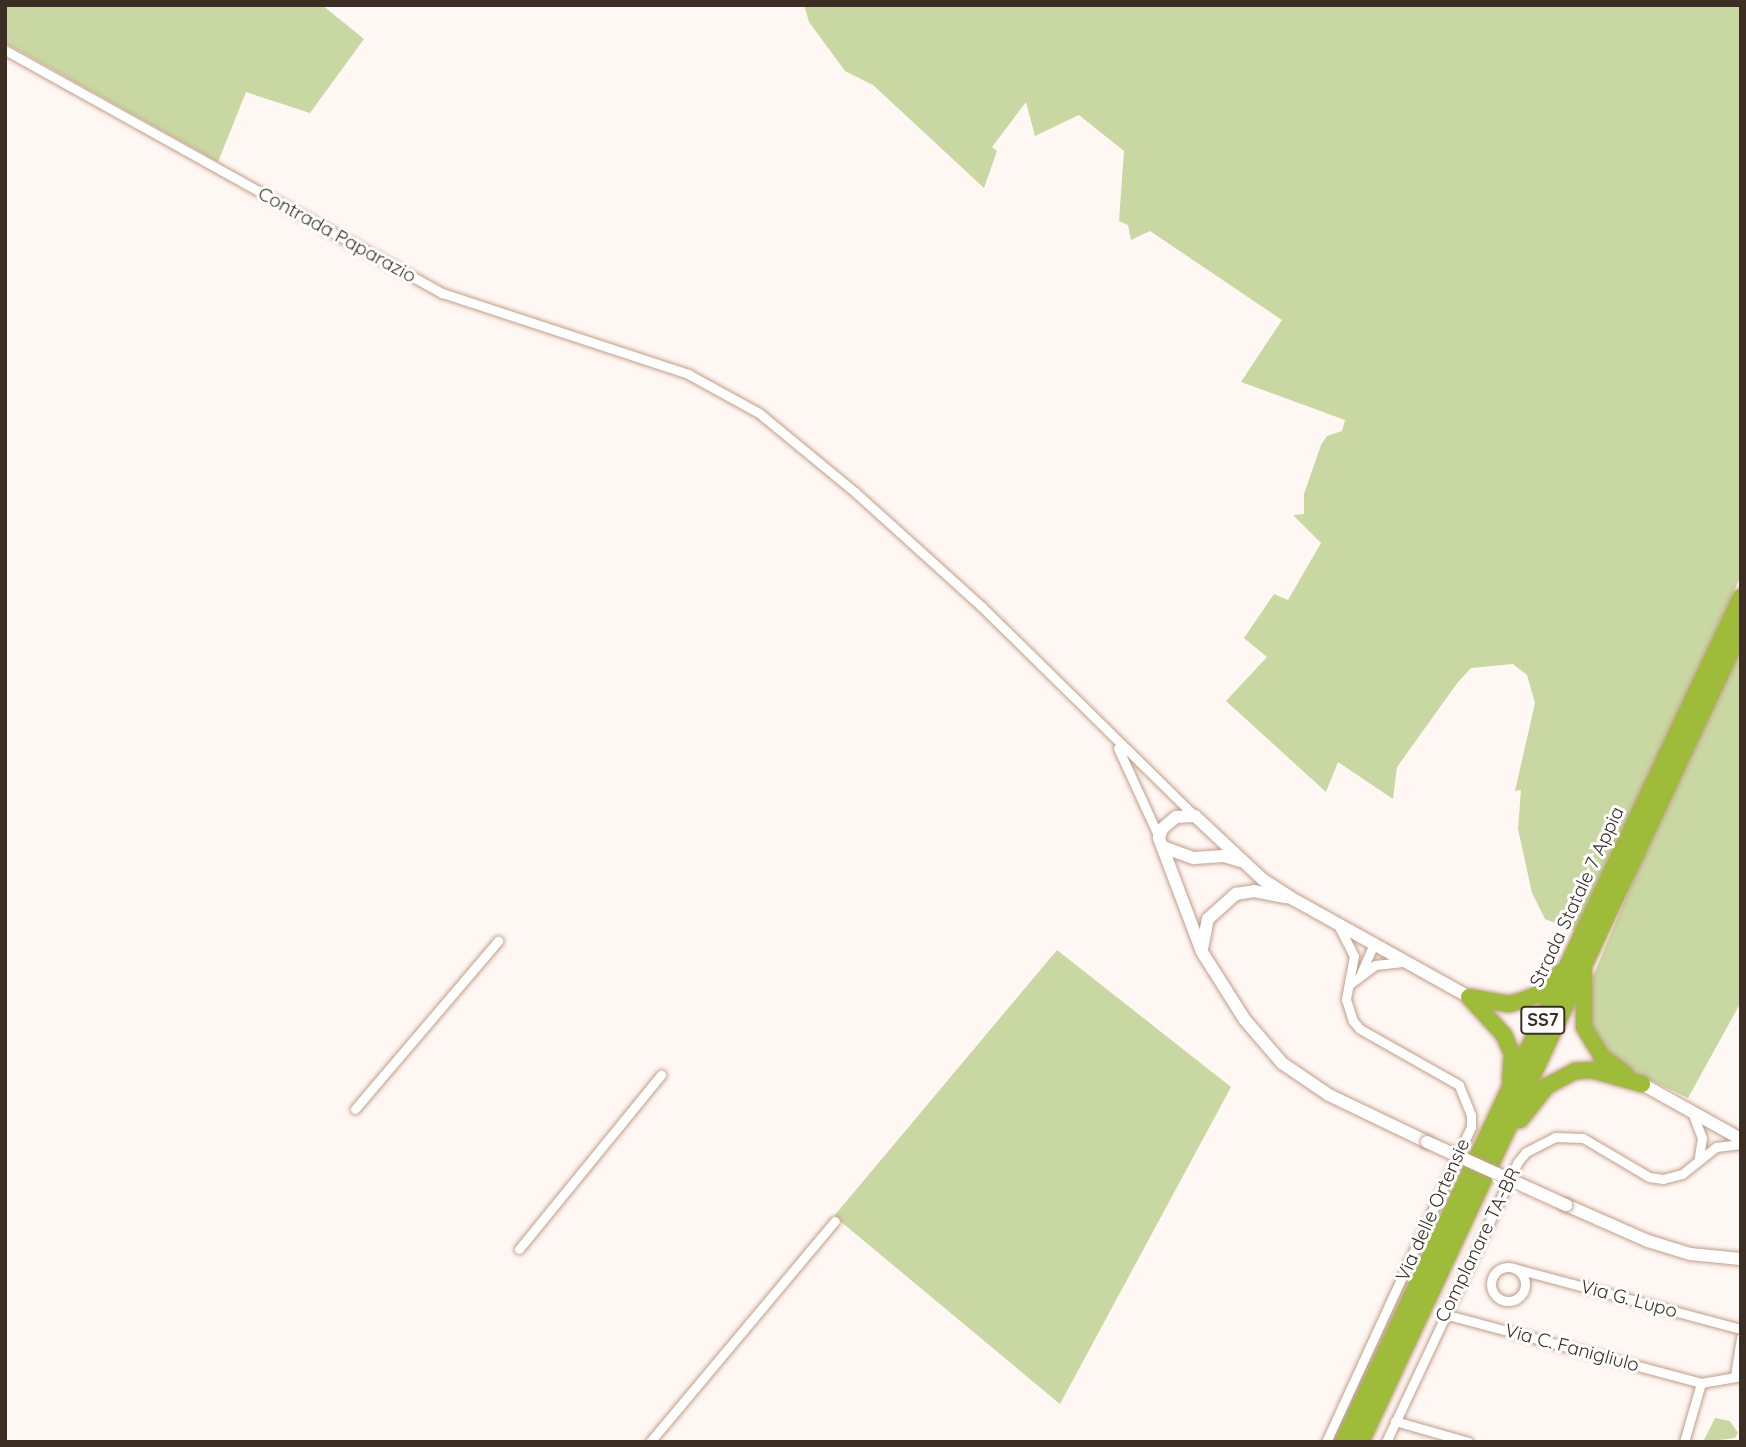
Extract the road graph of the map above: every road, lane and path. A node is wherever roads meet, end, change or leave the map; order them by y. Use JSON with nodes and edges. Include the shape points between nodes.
{"nodes":[{"id":1,"x":5,"y":50,"type":"edge"},
{"id":2,"x":1741,"y":597,"type":"edge"},
{"id":3,"x":1741,"y":630,"type":"edge"},
{"id":4,"x":1114,"y":741,"type":"junction"},
{"id":5,"x":1195,"y":816,"type":"junction"},
{"id":6,"x":1161,"y":842,"type":"junction"},
{"id":7,"x":1243,"y":862,"type":"junction"},
{"id":8,"x":1293,"y":899,"type":"junction"},
{"id":9,"x":1589,"y":923,"type":"junction"},
{"id":10,"x":1338,"y":926,"type":"junction"},
{"id":11,"x":498,"y":941,"type":"dead end"},
{"id":12,"x":1374,"y":944,"type":"junction"},
{"id":13,"x":1202,"y":953,"type":"junction"},
{"id":14,"x":1585,"y":960,"type":"junction"},
{"id":15,"x":1406,"y":962,"type":"junction"},
{"id":16,"x":1357,"y":970,"type":"junction"},
{"id":17,"x":1469,"y":997,"type":"junction"},
{"id":18,"x":661,"y":1075,"type":"dead end"},
{"id":19,"x":1642,"y":1084,"type":"junction"},
{"id":20,"x":355,"y":1109,"type":"dead end"},
{"id":21,"x":1691,"y":1110,"type":"junction"},
{"id":22,"x":1494,"y":1124,"type":"junction"},
{"id":23,"x":1718,"y":1126,"type":"junction"},
{"id":24,"x":1741,"y":1141,"type":"edge"},
{"id":25,"x":1702,"y":1143,"type":"junction"},
{"id":26,"x":1710,"y":1150,"type":"junction"},
{"id":27,"x":1495,"y":1156,"type":"junction"},
{"id":28,"x":1699,"y":1158,"type":"junction"},
{"id":29,"x":835,"y":1221,"type":"dead end"},
{"id":30,"x":519,"y":1249,"type":"dead end"},
{"id":31,"x":1741,"y":1259,"type":"edge"},
{"id":32,"x":1517,"y":1269,"type":"dead end"},
{"id":33,"x":1444,"y":1314,"type":"junction"},
{"id":34,"x":1741,"y":1329,"type":"edge"},
{"id":35,"x":1741,"y":1337,"type":"edge"},
{"id":36,"x":1738,"y":1376,"type":"edge"},
{"id":37,"x":1701,"y":1383,"type":"junction"},
{"id":38,"x":1395,"y":1421,"type":"junction"},
{"id":39,"x":650,"y":1442,"type":"edge"},
{"id":40,"x":1326,"y":1442,"type":"edge"},
{"id":41,"x":1343,"y":1442,"type":"edge"},
{"id":42,"x":1361,"y":1442,"type":"edge"},
{"id":43,"x":1386,"y":1442,"type":"edge"},
{"id":44,"x":1468,"y":1442,"type":"edge"},
{"id":45,"x":1684,"y":1442,"type":"edge"}],
"edges":[{"from":1,"to":4,"type":"street","name":"Contrada Paparazio","via":[[442,293],[688,374],[759,413],[981,606]]},
{"from":2,"to":9,"type":"highway","name":"Strada Statale 7 Appia","number":"SS7"},
{"from":3,"to":14,"type":"highway","name":"Strada Statale 7 Appia","number":"SS7"},
{"from":4,"to":5,"type":"street","name":"Contrada Paparazio"},
{"from":4,"to":6,"type":"street"},
{"from":5,"to":6,"type":"street","via":[[1176,817]]},
{"from":5,"to":7,"type":"street"},
{"from":6,"to":7,"type":"street","via":[[1194,858],[1224,856]]},
{"from":6,"to":13,"type":"street"},
{"from":7,"to":8,"type":"street"},
{"from":8,"to":10,"type":"street"},
{"from":8,"to":13,"type":"street","via":[[1254,891],[1236,894],[1208,919]]},
{"from":9,"to":17,"type":"highway","via":[[1561,972],[1539,994],[1509,1003]]},
{"from":9,"to":22,"type":"highway","name":"Strada Statale 7 Appia","number":"SS7"},
{"from":10,"to":12,"type":"street"},
{"from":10,"to":16,"type":"street"},
{"from":11,"to":20,"type":"street"},
{"from":12,"to":15,"type":"street"},
{"from":12,"to":16,"type":"street"},
{"from":13,"to":31,"type":"street","bridge":true,"via":[[1222,990],[1282,1063],[1329,1096],[1648,1241],[1690,1254]]},
{"from":14,"to":19,"type":"highway","via":[[1584,1027],[1602,1057]]},
{"from":14,"to":27,"type":"highway","name":"Strada Statale 7 Appia","number":"SS7"},
{"from":15,"to":16,"type":"street"},
{"from":15,"to":17,"type":"street"},
{"from":16,"to":40,"type":"street","name":"Via delle Ortensie","via":[[1349,985],[1349,1011],[1360,1029],[1458,1085],[1471,1115],[1471,1127]]},
{"from":17,"to":22,"type":"highway","via":[[1491,1016],[1512,1054],[1512,1073]]},
{"from":18,"to":30,"type":"street"},
{"from":19,"to":21,"type":"street"},
{"from":19,"to":27,"type":"highway","via":[[1592,1070],[1559,1078],[1534,1099]]},
{"from":21,"to":23,"type":"street"},
{"from":21,"to":25,"type":"street"},
{"from":22,"to":41,"type":"highway","name":"Strada Statale 7 Appia","number":"SS7"},
{"from":23,"to":24,"type":"street"},
{"from":23,"to":25,"type":"street"},
{"from":23,"to":26,"type":"street"},
{"from":24,"to":26,"type":"street"},
{"from":25,"to":28,"type":"street"},
{"from":26,"to":28,"type":"street","name":"Complanare TA-BR"},
{"from":27,"to":42,"type":"highway","name":"Strada Statale 7 Appia","number":"SS7"},
{"from":28,"to":33,"type":"street","name":"Complanare TA-BR","via":[[1682,1174],[1663,1179],[1649,1177],[1583,1138],[1555,1137],[1538,1143],[1517,1163]]},
{"from":29,"to":39,"type":"street"},
{"from":32,"to":34,"type":"street","name":"Via G. Lupo"},
{"from":33,"to":37,"type":"street","name":"Via C. Fanigliulo"},
{"from":33,"to":38,"type":"street","name":"Complanare TA-BR"},
{"from":35,"to":36,"type":"street"},
{"from":36,"to":37,"type":"street"},
{"from":37,"to":45,"type":"street"},
{"from":38,"to":43,"type":"street","name":"Complanare TA-BR"},
{"from":38,"to":44,"type":"street"}]}
